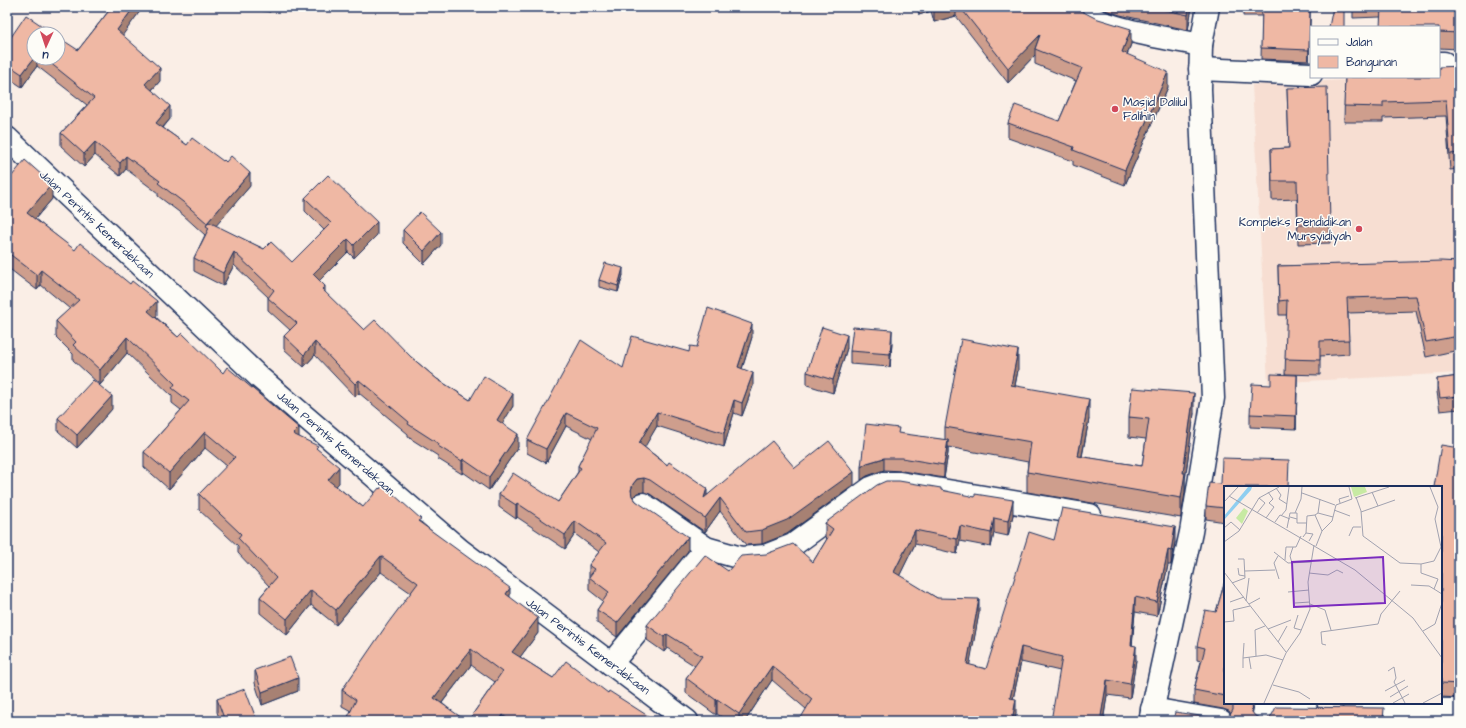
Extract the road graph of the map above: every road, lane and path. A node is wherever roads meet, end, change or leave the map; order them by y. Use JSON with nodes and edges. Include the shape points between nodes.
{"nodes":[{"id":1,"x":1072,"y":7,"type":"edge"},
{"id":2,"x":1208,"y":7,"type":"edge"},
{"id":3,"x":1201,"y":45,"type":"junction"},
{"id":4,"x":1200,"y":69,"type":"junction"},
{"id":5,"x":1310,"y":74,"type":"edge"},
{"id":6,"x":7,"y":138,"type":"edge"},
{"id":7,"x":643,"y":504,"type":"edge"},
{"id":8,"x":1113,"y":519,"type":"edge"},
{"id":9,"x":1168,"y":528,"type":"edge"},
{"id":10,"x":1191,"y":532,"type":"junction"},
{"id":11,"x":706,"y":548,"type":"junction"},
{"id":12,"x":611,"y":664,"type":"junction"},
{"id":13,"x":1458,"y":714,"type":"edge"},
{"id":14,"x":1151,"y":715,"type":"edge"},
{"id":15,"x":688,"y":721,"type":"edge"},
{"id":16,"x":1221,"y":721,"type":"edge"},
{"id":17,"x":1263,"y":721,"type":"edge"}],
"edges":[{"from":1,"to":3,"type":"street","via":[[1093,19],[1115,27]]},
{"from":2,"to":3,"type":"street"},
{"from":3,"to":4,"type":"street"},
{"from":4,"to":5,"type":"street"},
{"from":4,"to":10,"type":"street","via":[[1213,398]]},
{"from":6,"to":12,"type":"street","name":"Jalan Perintis Kemerdekaan","via":[[260,378],[460,550]]},
{"from":7,"to":11,"type":"street"},
{"from":8,"to":11,"type":"street","via":[[900,483],[884,483],[871,488],[793,545],[765,556],[741,558]]},
{"from":9,"to":10,"type":"street"},
{"from":10,"to":14,"type":"street"},
{"from":11,"to":12,"type":"street"},
{"from":12,"to":15,"type":"street","name":"Jalan Perintis Kemerdekaan"},
{"from":13,"to":17,"type":"street","via":[[1265,708]]},
{"from":14,"to":16,"type":"street"}]}
